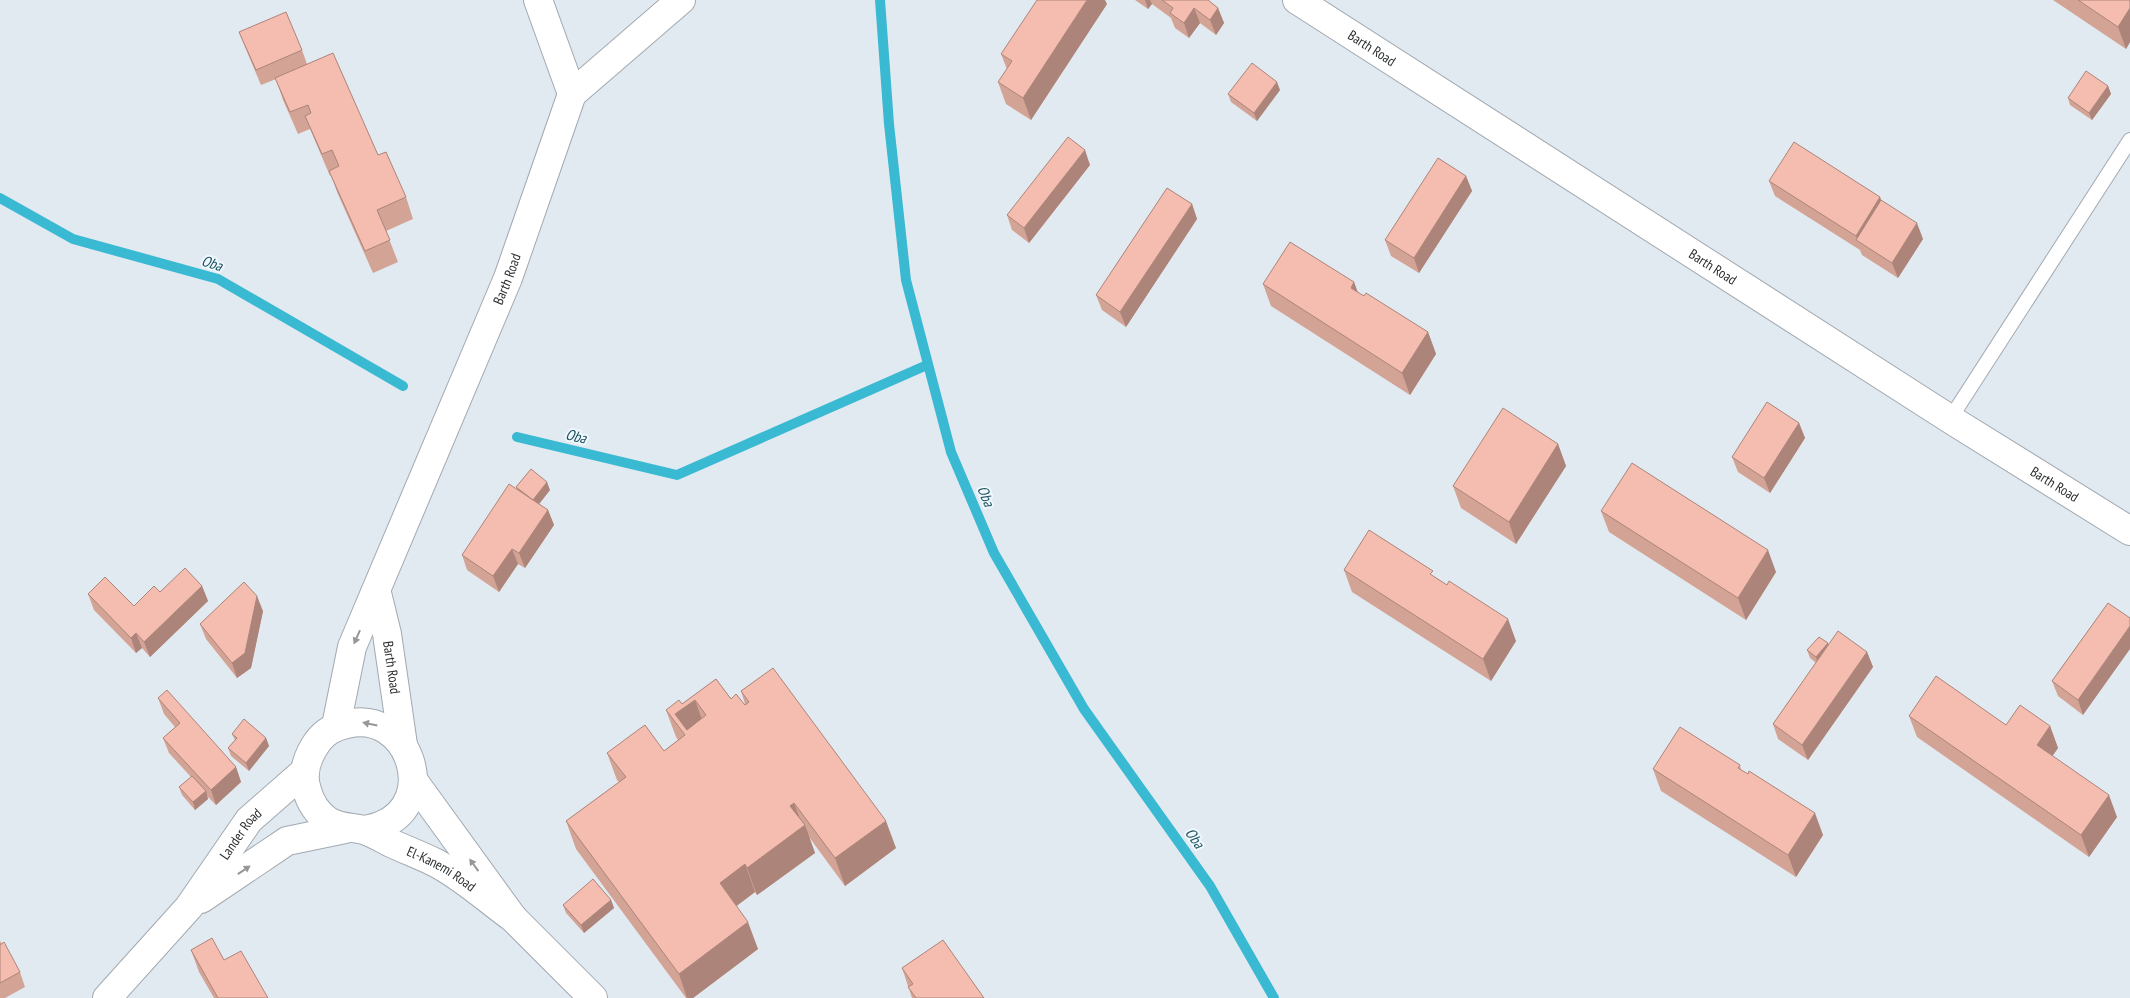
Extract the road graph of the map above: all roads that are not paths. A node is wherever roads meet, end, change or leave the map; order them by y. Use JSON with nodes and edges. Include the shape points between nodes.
{"nodes":[{"id":1,"x":538,"y":0,"type":"edge"},
{"id":2,"x":680,"y":0,"type":"edge"},
{"id":3,"x":1297,"y":0,"type":"edge"},
{"id":4,"x":572,"y":94,"type":"junction"},
{"id":5,"x":2130,"y":140,"type":"edge"},
{"id":6,"x":1950,"y":419,"type":"junction"},
{"id":7,"x":2130,"y":531,"type":"edge"},
{"id":8,"x":377,"y":593,"type":"junction"},
{"id":9,"x":336,"y":726,"type":"junction"},
{"id":10,"x":403,"y":745,"type":"junction"},
{"id":11,"x":305,"y":771,"type":"junction"},
{"id":12,"x":413,"y":780,"type":"junction"},
{"id":13,"x":354,"y":829,"type":"junction"},
{"id":14,"x":189,"y":907,"type":"junction"},
{"id":15,"x":513,"y":918,"type":"junction"},
{"id":16,"x":107,"y":998,"type":"edge"},
{"id":17,"x":593,"y":998,"type":"edge"}],
"edges":[{"from":1,"to":4,"type":"street"},
{"from":2,"to":4,"type":"street","name":"Barth Road"},
{"from":3,"to":6,"type":"street","name":"Barth Road"},
{"from":4,"to":8,"type":"street","name":"Barth Road","via":[[508,278]]},
{"from":5,"to":6,"type":"lane"},
{"from":6,"to":7,"type":"street","name":"Barth Road"},
{"from":8,"to":9,"type":"street","name":"Barth Road","one_way":true,"via":[[352,646]]},
{"from":8,"to":10,"type":"street","name":"Barth Road","via":[[387,634]]},
{"from":10,"to":9,"type":"street","one_way":true,"via":[[390,732],[374,724],[355,722]]},
{"from":9,"to":11,"type":"street","via":[[321,737],[310,752]]},
{"from":10,"to":12,"type":"street","via":[[411,762]]},
{"from":11,"to":13,"type":"street","via":[[306,790],[314,807],[328,820]]},
{"from":11,"to":14,"type":"street","name":"Lander Road","via":[[249,820]]},
{"from":12,"to":13,"type":"street","via":[[409,799],[398,814],[383,825]]},
{"from":15,"to":12,"type":"street","name":"El-Kanemi Road","one_way":true},
{"from":14,"to":13,"type":"street","name":"Lander Road","one_way":true,"via":[[287,841]]},
{"from":13,"to":15,"type":"street","name":"El-Kanemi Road","via":[[438,864]]},
{"from":14,"to":16,"type":"street","name":"Lander Road"},
{"from":15,"to":17,"type":"street","name":"El-Kanemi Road"}]}
